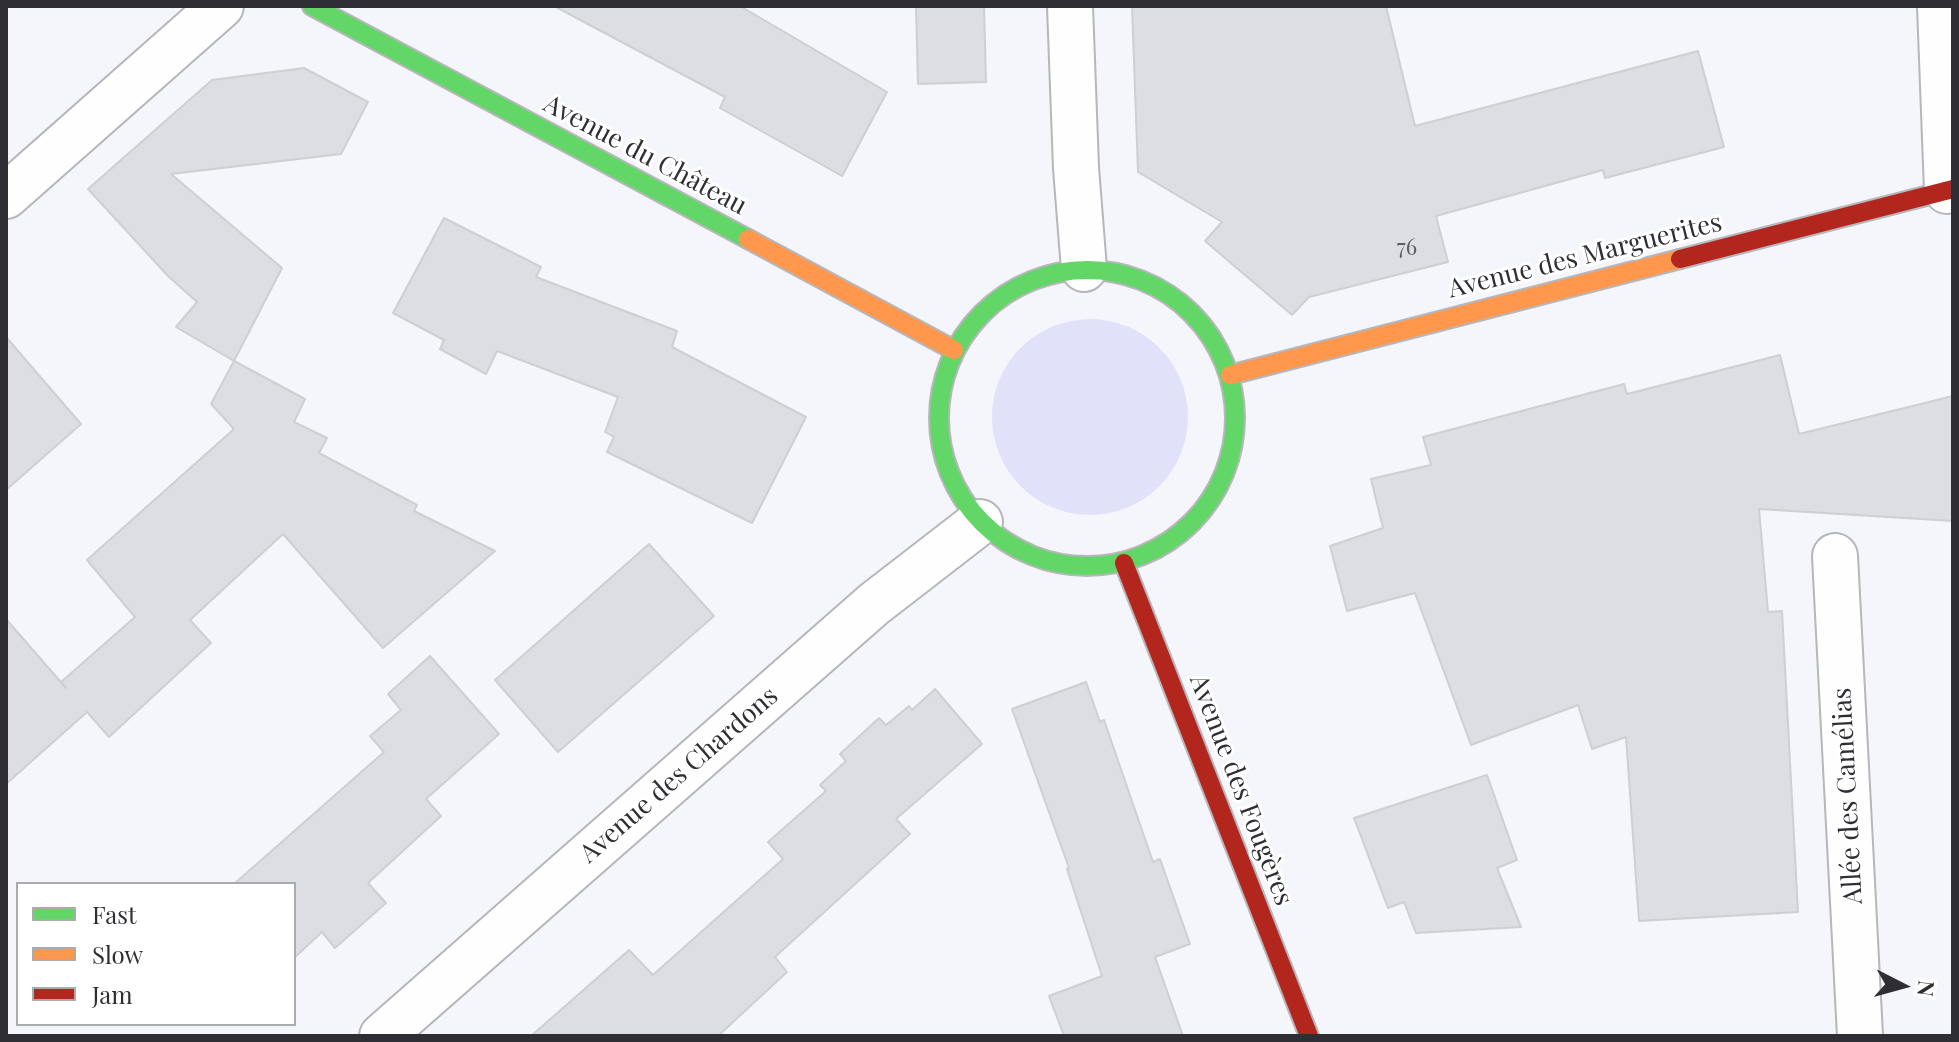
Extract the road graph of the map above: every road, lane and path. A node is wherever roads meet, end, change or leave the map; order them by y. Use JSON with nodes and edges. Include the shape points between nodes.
{"nodes":[{"id":1,"x":221,"y":6,"type":"edge"},
{"id":2,"x":312,"y":6,"type":"edge"},
{"id":3,"x":1070,"y":6,"type":"edge"},
{"id":4,"x":1940,"y":6,"type":"edge"},
{"id":5,"x":1950,"y":190,"type":"edge"},
{"id":6,"x":6,"y":196,"type":"edge"},
{"id":7,"x":1084,"y":269,"type":"junction"},
{"id":8,"x":954,"y":350,"type":"junction"},
{"id":9,"x":1230,"y":375,"type":"junction"},
{"id":10,"x":980,"y":522,"type":"junction"},
{"id":11,"x":1835,"y":556,"type":"dead end"},
{"id":12,"x":1124,"y":563,"type":"junction"},
{"id":13,"x":396,"y":1031,"type":"edge"},
{"id":14,"x":1309,"y":1036,"type":"edge"},
{"id":15,"x":1860,"y":1036,"type":"edge"}],
"edges":[{"from":1,"to":6,"type":"street"},
{"from":2,"to":8,"type":"street","name":"Avenue du Château"},
{"from":3,"to":7,"type":"street"},
{"from":4,"to":5,"type":"street"},
{"from":5,"to":9,"type":"street","name":"Avenue des Marguerites"},
{"from":7,"to":8,"type":"street","via":[[1044,275],[1008,291],[977,317]]},
{"from":7,"to":9,"type":"street","via":[[1132,275],[1175,297],[1209,331]]},
{"from":8,"to":10,"type":"street","via":[[941,394],[940,440],[953,484]]},
{"from":9,"to":12,"type":"street","via":[[1237,422],[1228,470],[1204,512],[1168,544]]},
{"from":10,"to":12,"type":"street","via":[[1010,546],[1046,562],[1085,568]]},
{"from":10,"to":13,"type":"street","name":"Avenue des Chardons","via":[[874,604]]},
{"from":11,"to":15,"type":"street","name":"Allée des Camélias"},
{"from":12,"to":14,"type":"street","name":"Avenue des Fougères"}]}
